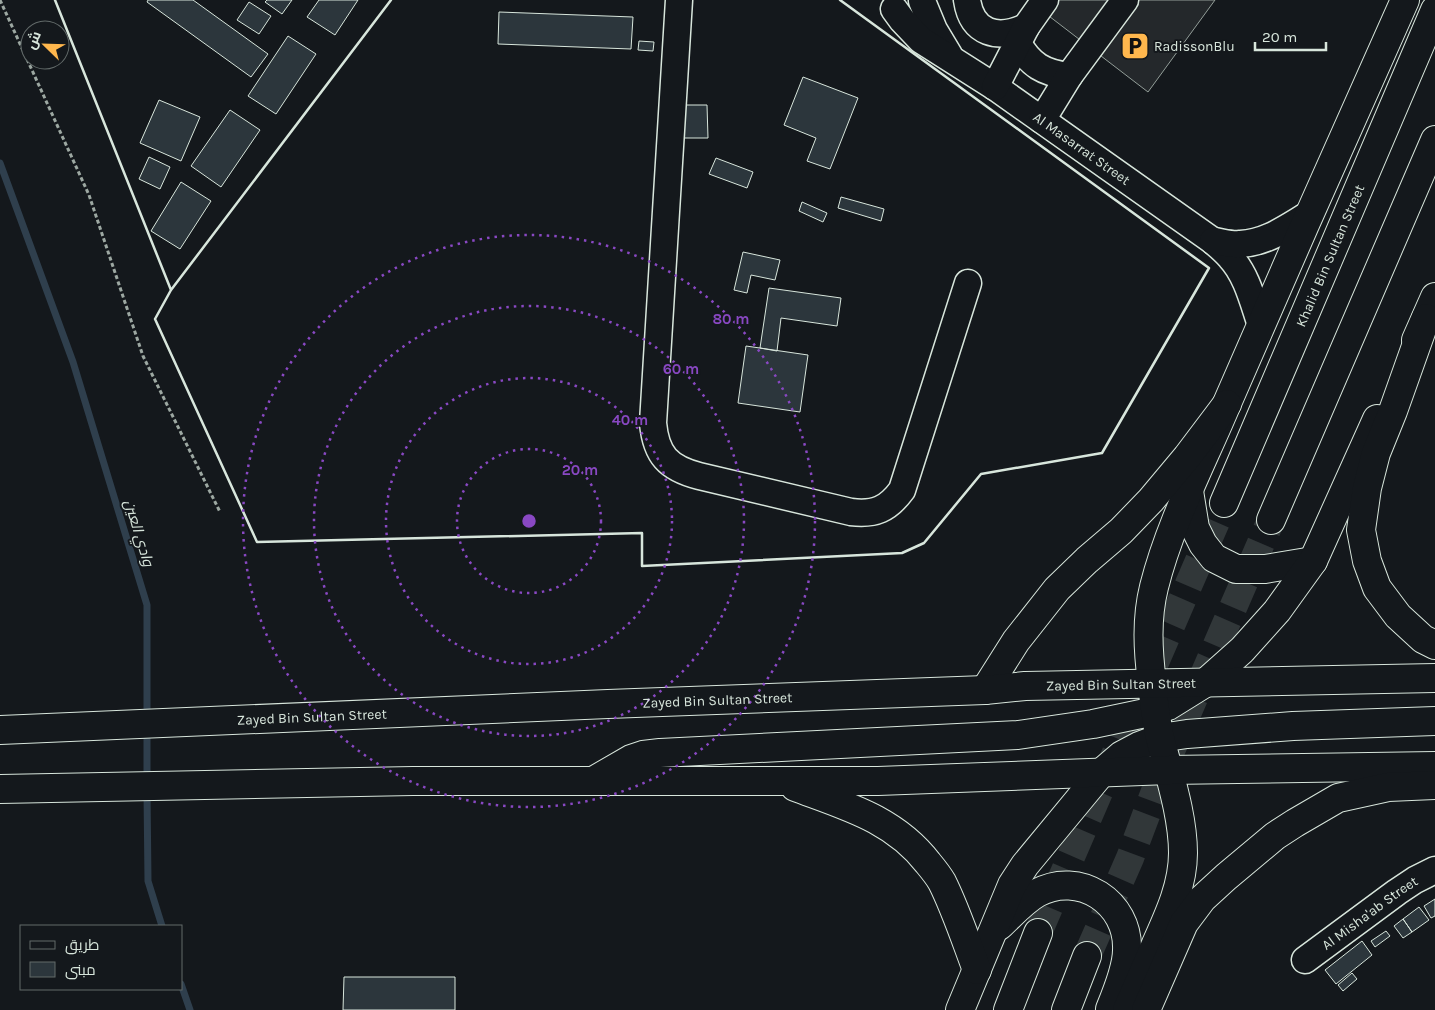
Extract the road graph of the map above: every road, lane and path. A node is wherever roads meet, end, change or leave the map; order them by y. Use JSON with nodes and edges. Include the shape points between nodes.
{"nodes":[{"id":1,"x":0,"y":0,"type":"edge"},
{"id":2,"x":679,"y":0,"type":"edge"},
{"id":3,"x":922,"y":0,"type":"edge"},
{"id":4,"x":967,"y":0,"type":"edge"},
{"id":5,"x":1045,"y":0,"type":"edge"},
{"id":6,"x":1125,"y":0,"type":"edge"},
{"id":7,"x":1405,"y":0,"type":"edge"},
{"id":8,"x":885,"y":4,"type":"edge"},
{"id":9,"x":1435,"y":10,"type":"edge"},
{"id":10,"x":1022,"y":35,"type":"junction"},
{"id":11,"x":951,"y":58,"type":"junction"},
{"id":12,"x":1069,"y":76,"type":"junction"},
{"id":13,"x":995,"y":87,"type":"junction"},
{"id":14,"x":1042,"y":120,"type":"junction"},
{"id":15,"x":1435,"y":140,"type":"edge"},
{"id":16,"x":1308,"y":215,"type":"junction"},
{"id":17,"x":1213,"y":241,"type":"junction"},
{"id":18,"x":968,"y":283,"type":"dead end"},
{"id":19,"x":1431,"y":307,"type":"edge"},
{"id":20,"x":1260,"y":324,"type":"junction"},
{"id":21,"x":1227,"y":404,"type":"junction"},
{"id":22,"x":1189,"y":490,"type":"junction"},
{"id":23,"x":1224,"y":502,"type":"tunnel mouth"},
{"id":24,"x":220,"y":512,"type":"dead end"},
{"id":25,"x":1271,"y":520,"type":"tunnel mouth"},
{"id":26,"x":1313,"y":560,"type":"junction"},
{"id":27,"x":1435,"y":645,"type":"edge"},
{"id":28,"x":1435,"y":678,"type":"edge"},
{"id":29,"x":1152,"y":683,"type":"junction"},
{"id":30,"x":1205,"y":683,"type":"junction"},
{"id":31,"x":986,"y":690,"type":"junction"},
{"id":32,"x":1155,"y":711,"type":"junction"},
{"id":33,"x":1435,"y":721,"type":"edge"},
{"id":34,"x":0,"y":730,"type":"edge"},
{"id":35,"x":1160,"y":738,"type":"junction"},
{"id":36,"x":1435,"y":766,"type":"edge"},
{"id":37,"x":1169,"y":770,"type":"junction"},
{"id":38,"x":1101,"y":772,"type":"junction"},
{"id":39,"x":593,"y":781,"type":"junction"},
{"id":40,"x":777,"y":781,"type":"junction"},
{"id":41,"x":1435,"y":785,"type":"edge"},
{"id":42,"x":0,"y":789,"type":"edge"},
{"id":43,"x":1435,"y":870,"type":"edge"},
{"id":44,"x":992,"y":933,"type":"junction"},
{"id":45,"x":1038,"y":933,"type":"tunnel mouth"},
{"id":46,"x":1087,"y":956,"type":"tunnel mouth"},
{"id":47,"x":1305,"y":960,"type":"dead end"},
{"id":48,"x":976,"y":970,"type":"junction"},
{"id":49,"x":960,"y":1010,"type":"edge"},
{"id":50,"x":1008,"y":1010,"type":"edge"},
{"id":51,"x":1066,"y":1010,"type":"edge"},
{"id":52,"x":1109,"y":1010,"type":"edge"},
{"id":53,"x":1127,"y":1010,"type":"edge"},
{"id":54,"x":1146,"y":1010,"type":"edge"}],
"edges":[{"from":1,"to":24,"type":"path","via":[[89,195],[143,356]]},
{"from":2,"to":18,"type":"street","via":[[653,423],[654,438],[671,464],[699,476],[851,512],[869,513],[886,507],[902,490]]},
{"from":3,"to":8,"type":"street","via":[[916,6],[902,10]]},
{"from":3,"to":11,"type":"street","name":"Al Masarrat Street","via":[[934,30]]},
{"from":4,"to":10,"type":"street","via":[[973,19],[982,28],[992,33],[1015,32]]},
{"from":5,"to":10,"type":"street"},
{"from":6,"to":12,"type":"street"},
{"from":7,"to":16,"type":"main road"},
{"from":8,"to":11,"type":"street","name":"Al Masarrat Street","via":[[921,40]]},
{"from":9,"to":23,"type":"main road","name":"Khalid Bin Sultan Street"},
{"from":10,"to":12,"type":"street","via":[[1024,55],[1033,64],[1056,75]]},
{"from":10,"to":13,"type":"street"},
{"from":11,"to":13,"type":"street","name":"Al Masarrat Street"},
{"from":12,"to":14,"type":"street"},
{"from":13,"to":14,"type":"street","name":"Al Masarrat Street"},
{"from":14,"to":17,"type":"street","name":"Al Masarrat Street"},
{"from":15,"to":25,"type":"main road"},
{"from":16,"to":17,"type":"street","name":"Al Masarrat Street","via":[[1259,241],[1239,244]]},
{"from":16,"to":20,"type":"main road"},
{"from":17,"to":20,"type":"street","name":"Al Masarrat Street","via":[[1242,274]]},
{"from":19,"to":26,"type":"main road"},
{"from":19,"to":27,"type":"main road","via":[[1376,452],[1361,530],[1377,588],[1398,616],[1423,639]]},
{"from":20,"to":21,"type":"main road"},
{"from":21,"to":22,"type":"main road"},
{"from":21,"to":31,"type":"main road","via":[[1151,500],[1057,589],[1016,641]]},
{"from":22,"to":26,"type":"main road","via":[[1195,528],[1214,558],[1236,569],[1265,569]]},
{"from":22,"to":29,"type":"main road","via":[[1154,588],[1148,623]]},
{"from":26,"to":30,"type":"main road","via":[[1277,611],[1242,650]]},
{"from":28,"to":30,"type":"main road","name":"Zayed Bin Sultan Street"},
{"from":29,"to":30,"type":"main road","name":"Zayed Bin Sultan Street"},
{"from":29,"to":31,"type":"main road","name":"Zayed Bin Sultan Street"},
{"from":29,"to":32,"type":"main road"},
{"from":30,"to":32,"type":"main road"},
{"from":31,"to":34,"type":"main road","name":"Zayed Bin Sultan Street"},
{"from":32,"to":35,"type":"main road"},
{"from":32,"to":39,"type":"main road","via":[[1093,724],[1018,734],[643,755]]},
{"from":33,"to":35,"type":"main road","via":[[1293,726]]},
{"from":35,"to":37,"type":"main road"},
{"from":35,"to":38,"type":"main road","via":[[1122,755]]},
{"from":36,"to":37,"type":"main road"},
{"from":37,"to":38,"type":"main road"},
{"from":37,"to":53,"type":"main road","via":[[1183,853],[1180,880],[1171,909]]},
{"from":38,"to":40,"type":"main road","via":[[878,781]]},
{"from":38,"to":44,"type":"main road","via":[[1025,865],[1012,885]]},
{"from":39,"to":40,"type":"main road"},
{"from":39,"to":42,"type":"main road"},
{"from":40,"to":48,"type":"main road","via":[[870,816],[893,829],[920,852],[941,880]]},
{"from":41,"to":54,"type":"main road","via":[[1388,787],[1338,798],[1275,836],[1202,898],[1184,923]]},
{"from":43,"to":47,"type":"street","name":"Al Misha'ab Street","via":[[1397,892]]},
{"from":44,"to":48,"type":"main road"},
{"from":44,"to":52,"type":"main road","via":[[1035,894],[1051,887],[1067,885],[1099,894],[1121,918],[1126,934],[1124,968]]},
{"from":45,"to":50,"type":"main road"},
{"from":46,"to":51,"type":"main road"},
{"from":48,"to":49,"type":"main road"}]}
